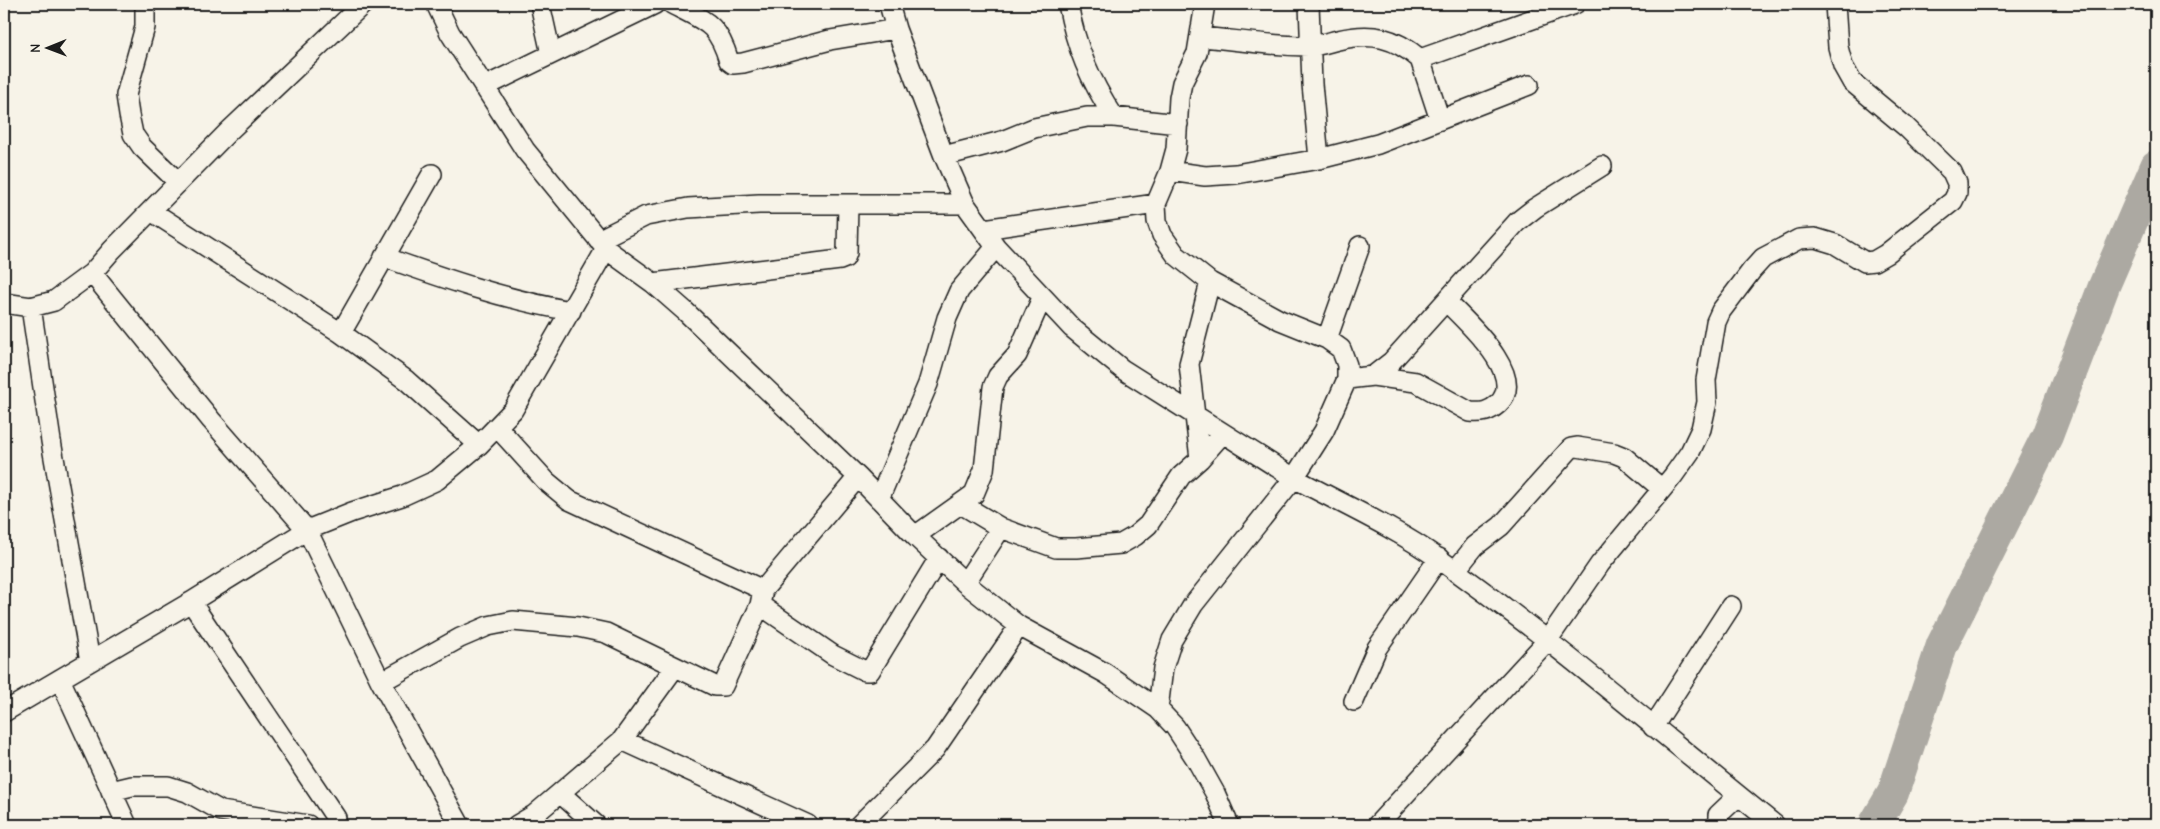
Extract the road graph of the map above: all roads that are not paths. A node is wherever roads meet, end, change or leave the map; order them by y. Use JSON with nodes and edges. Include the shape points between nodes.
{"nodes":[{"id":1,"x":145,"y":4,"type":"edge"},
{"id":2,"x":363,"y":4,"type":"edge"},
{"id":3,"x":436,"y":4,"type":"edge"},
{"id":4,"x":540,"y":4,"type":"edge"},
{"id":5,"x":655,"y":4,"type":"edge"},
{"id":6,"x":672,"y":4,"type":"edge"},
{"id":7,"x":889,"y":4,"type":"edge"},
{"id":8,"x":1068,"y":4,"type":"edge"},
{"id":9,"x":1205,"y":4,"type":"edge"},
{"id":10,"x":1309,"y":4,"type":"edge"},
{"id":11,"x":1575,"y":4,"type":"edge"},
{"id":12,"x":1835,"y":4,"type":"edge"},
{"id":13,"x":896,"y":29,"type":"junction"},
{"id":14,"x":1201,"y":37,"type":"junction"},
{"id":15,"x":1310,"y":46,"type":"junction"},
{"id":16,"x":551,"y":54,"type":"junction"},
{"id":17,"x":1420,"y":59,"type":"junction"},
{"id":18,"x":1529,"y":84,"type":"dead end"},
{"id":19,"x":484,"y":87,"type":"junction"},
{"id":20,"x":1114,"y":117,"type":"junction"},
{"id":21,"x":1440,"y":120,"type":"junction"},
{"id":22,"x":1178,"y":124,"type":"junction"},
{"id":23,"x":944,"y":156,"type":"junction"},
{"id":24,"x":1319,"y":159,"type":"junction"},
{"id":25,"x":1602,"y":166,"type":"dead end"},
{"id":26,"x":1170,"y":171,"type":"junction"},
{"id":27,"x":432,"y":174,"type":"dead end"},
{"id":28,"x":178,"y":182,"type":"junction"},
{"id":29,"x":848,"y":204,"type":"junction"},
{"id":30,"x":965,"y":204,"type":"junction"},
{"id":31,"x":1156,"y":204,"type":"junction"},
{"id":32,"x":151,"y":211,"type":"junction"},
{"id":33,"x":984,"y":229,"type":"junction"},
{"id":34,"x":602,"y":244,"type":"junction"},
{"id":35,"x":1360,"y":246,"type":"dead end"},
{"id":36,"x":996,"y":247,"type":"junction"},
{"id":37,"x":384,"y":257,"type":"junction"},
{"id":38,"x":92,"y":273,"type":"junction"},
{"id":39,"x":1210,"y":282,"type":"junction"},
{"id":40,"x":653,"y":283,"type":"junction"},
{"id":41,"x":1042,"y":298,"type":"junction"},
{"id":42,"x":1446,"y":301,"type":"junction"},
{"id":43,"x":4,"y":303,"type":"edge"},
{"id":44,"x":31,"y":307,"type":"junction"},
{"id":45,"x":571,"y":311,"type":"junction"},
{"id":46,"x":340,"y":333,"type":"junction"},
{"id":47,"x":1327,"y":339,"type":"junction"},
{"id":48,"x":1373,"y":376,"type":"junction"},
{"id":49,"x":1347,"y":379,"type":"junction"},
{"id":50,"x":1195,"y":414,"type":"junction"},
{"id":51,"x":497,"y":427,"type":"junction"},
{"id":52,"x":1223,"y":433,"type":"junction"},
{"id":53,"x":479,"y":446,"type":"junction"},
{"id":54,"x":1200,"y":460,"type":"junction"},
{"id":55,"x":858,"y":477,"type":"junction"},
{"id":56,"x":1294,"y":478,"type":"junction"},
{"id":57,"x":1662,"y":489,"type":"junction"},
{"id":58,"x":879,"y":499,"type":"junction"},
{"id":59,"x":961,"y":504,"type":"junction"},
{"id":60,"x":1001,"y":528,"type":"junction"},
{"id":61,"x":307,"y":530,"type":"junction"},
{"id":62,"x":914,"y":536,"type":"junction"},
{"id":63,"x":939,"y":558,"type":"junction"},
{"id":64,"x":1439,"y":558,"type":"junction"},
{"id":65,"x":1455,"y":571,"type":"junction"},
{"id":66,"x":965,"y":583,"type":"junction"},
{"id":67,"x":761,"y":597,"type":"junction"},
{"id":68,"x":191,"y":602,"type":"junction"},
{"id":69,"x":1731,"y":606,"type":"dead end"},
{"id":70,"x":1019,"y":626,"type":"junction"},
{"id":71,"x":1547,"y":641,"type":"junction"},
{"id":72,"x":90,"y":661,"type":"junction"},
{"id":73,"x":675,"y":667,"type":"junction"},
{"id":74,"x":60,"y":679,"type":"junction"},
{"id":75,"x":381,"y":682,"type":"junction"},
{"id":76,"x":1354,"y":701,"type":"dead end"},
{"id":77,"x":1158,"y":709,"type":"junction"},
{"id":78,"x":4,"y":712,"type":"edge"},
{"id":79,"x":1653,"y":727,"type":"junction"},
{"id":80,"x":622,"y":740,"type":"junction"},
{"id":81,"x":111,"y":791,"type":"junction"},
{"id":82,"x":560,"y":793,"type":"junction"},
{"id":83,"x":1738,"y":796,"type":"junction"},
{"id":84,"x":537,"y":820,"type":"edge"},
{"id":85,"x":1388,"y":820,"type":"edge"},
{"id":86,"x":127,"y":825,"type":"edge"},
{"id":87,"x":308,"y":825,"type":"edge"},
{"id":88,"x":335,"y":825,"type":"edge"},
{"id":89,"x":460,"y":825,"type":"edge"},
{"id":90,"x":517,"y":825,"type":"edge"},
{"id":91,"x":596,"y":825,"type":"edge"},
{"id":92,"x":808,"y":825,"type":"edge"},
{"id":93,"x":859,"y":825,"type":"edge"},
{"id":94,"x":1228,"y":825,"type":"edge"},
{"id":95,"x":1718,"y":825,"type":"edge"},
{"id":96,"x":1775,"y":825,"type":"edge"}],
"edges":[{"from":1,"to":28,"type":"street","via":[[145,27],[126,95],[132,134]]},
{"from":2,"to":28,"type":"street"},
{"from":3,"to":19,"type":"street"},
{"from":4,"to":16,"type":"street"},
{"from":5,"to":16,"type":"street"},
{"from":6,"to":13,"type":"street","via":[[717,31],[729,61],[734,64],[830,40]]},
{"from":7,"to":13,"type":"street"},
{"from":8,"to":20,"type":"street","via":[[1085,67]]},
{"from":9,"to":14,"type":"street"},
{"from":10,"to":15,"type":"street"},
{"from":11,"to":17,"type":"street"},
{"from":12,"to":57,"type":"street","via":[[1838,47],[1852,82],[1906,127],[1952,172],[1957,183],[1953,201],[1874,261],[1866,262],[1835,244],[1814,238],[1799,239],[1763,258],[1716,322],[1701,429],[1690,452]]},
{"from":13,"to":23,"type":"street"},
{"from":14,"to":15,"type":"street"},
{"from":14,"to":22,"type":"street","via":[[1182,83]]},
{"from":15,"to":17,"type":"street","via":[[1354,36],[1374,36],[1393,41]]},
{"from":15,"to":24,"type":"street"},
{"from":16,"to":19,"type":"street"},
{"from":17,"to":21,"type":"street"},
{"from":18,"to":21,"type":"street"},
{"from":19,"to":34,"type":"street","via":[[525,150]]},
{"from":20,"to":22,"type":"street"},
{"from":20,"to":23,"type":"street","via":[[1055,122],[1002,141]]},
{"from":21,"to":24,"type":"street","via":[[1378,144]]},
{"from":22,"to":26,"type":"street"},
{"from":23,"to":30,"type":"street"},
{"from":24,"to":26,"type":"street","via":[[1236,174],[1205,176]]},
{"from":25,"to":42,"type":"street","via":[[1517,222]]},
{"from":26,"to":31,"type":"street"},
{"from":27,"to":37,"type":"street"},
{"from":28,"to":32,"type":"street"},
{"from":29,"to":30,"type":"street"},
{"from":29,"to":34,"type":"street","via":[[688,208],[646,216]]},
{"from":29,"to":40,"type":"street","via":[[845,258]]},
{"from":30,"to":33,"type":"street"},
{"from":31,"to":33,"type":"street"},
{"from":31,"to":39,"type":"street","via":[[1162,235],[1176,255]]},
{"from":32,"to":38,"type":"street"},
{"from":32,"to":46,"type":"street"},
{"from":33,"to":36,"type":"street"},
{"from":34,"to":40,"type":"street"},
{"from":34,"to":45,"type":"street"},
{"from":35,"to":47,"type":"street"},
{"from":36,"to":41,"type":"street"},
{"from":36,"to":58,"type":"street","via":[[959,291],[947,318],[928,384]]},
{"from":37,"to":45,"type":"street","via":[[452,282]]},
{"from":37,"to":46,"type":"street"},
{"from":38,"to":44,"type":"street","via":[[54,301]]},
{"from":38,"to":61,"type":"street","via":[[211,420]]},
{"from":39,"to":47,"type":"street","via":[[1280,320]]},
{"from":39,"to":50,"type":"street","via":[[1189,364]]},
{"from":40,"to":55,"type":"street"},
{"from":41,"to":50,"type":"street","via":[[1072,328],[1122,369]]},
{"from":41,"to":59,"type":"street","via":[[1017,355],[998,376],[993,387],[984,470],[974,494]]},
{"from":42,"to":48,"type":"street","via":[[1401,352]]},
{"from":42,"to":48,"type":"street","via":[[1483,339],[1505,373],[1507,384],[1502,400],[1491,410],[1470,412],[1416,382]]},
{"from":43,"to":44,"type":"street"},
{"from":44,"to":72,"type":"street"},
{"from":45,"to":51,"type":"street","via":[[513,410]]},
{"from":46,"to":53,"type":"street","via":[[406,380]]},
{"from":47,"to":49,"type":"street","via":[[1341,349]]},
{"from":48,"to":49,"type":"street"},
{"from":49,"to":56,"type":"street","via":[[1324,431]]},
{"from":50,"to":52,"type":"street"},
{"from":50,"to":54,"type":"street"},
{"from":51,"to":53,"type":"street"},
{"from":51,"to":67,"type":"street","via":[[546,481],[569,500]]},
{"from":52,"to":54,"type":"street"},
{"from":52,"to":56,"type":"street"},
{"from":53,"to":61,"type":"street","via":[[437,480]]},
{"from":54,"to":60,"type":"street","via":[[1181,476],[1148,525],[1121,544],[1056,548]]},
{"from":55,"to":58,"type":"street"},
{"from":55,"to":67,"type":"street"},
{"from":56,"to":64,"type":"street"},
{"from":56,"to":77,"type":"street","via":[[1193,606],[1172,640],[1163,668]]},
{"from":57,"to":65,"type":"street","via":[[1624,457],[1604,451],[1571,448],[1501,526],[1476,546]]},
{"from":57,"to":71,"type":"street","via":[[1600,564]]},
{"from":58,"to":62,"type":"street"},
{"from":59,"to":60,"type":"street"},
{"from":59,"to":62,"type":"street"},
{"from":60,"to":66,"type":"street"},
{"from":61,"to":68,"type":"street"},
{"from":61,"to":75,"type":"street"},
{"from":62,"to":63,"type":"street"},
{"from":63,"to":66,"type":"street"},
{"from":63,"to":67,"type":"street","via":[[870,671],[833,655]]},
{"from":64,"to":65,"type":"street"},
{"from":64,"to":76,"type":"street","via":[[1377,648]]},
{"from":65,"to":71,"type":"street"},
{"from":66,"to":70,"type":"street"},
{"from":67,"to":73,"type":"street","via":[[723,686],[715,686]]},
{"from":68,"to":72,"type":"street"},
{"from":68,"to":88,"type":"street","via":[[336,818]]},
{"from":69,"to":79,"type":"street"},
{"from":70,"to":77,"type":"street","via":[[1105,673]]},
{"from":70,"to":93,"type":"street","via":[[935,749]]},
{"from":71,"to":79,"type":"street"},
{"from":71,"to":85,"type":"street"},
{"from":72,"to":74,"type":"street"},
{"from":73,"to":75,"type":"street","via":[[606,633],[513,621],[488,626],[460,638]]},
{"from":73,"to":80,"type":"street"},
{"from":74,"to":78,"type":"street"},
{"from":74,"to":81,"type":"street"},
{"from":75,"to":89,"type":"street"},
{"from":77,"to":94,"type":"street","via":[[1175,727],[1196,759]]},
{"from":79,"to":83,"type":"street"},
{"from":80,"to":82,"type":"street"},
{"from":80,"to":92,"type":"street"},
{"from":81,"to":86,"type":"street"},
{"from":81,"to":87,"type":"street","via":[[132,786],[168,786],[187,792],[221,811]]},
{"from":82,"to":84,"type":"street"},
{"from":82,"to":91,"type":"street"},
{"from":83,"to":95,"type":"street","via":[[1718,815]]},
{"from":83,"to":96,"type":"street"},
{"from":84,"to":90,"type":"street"}]}
